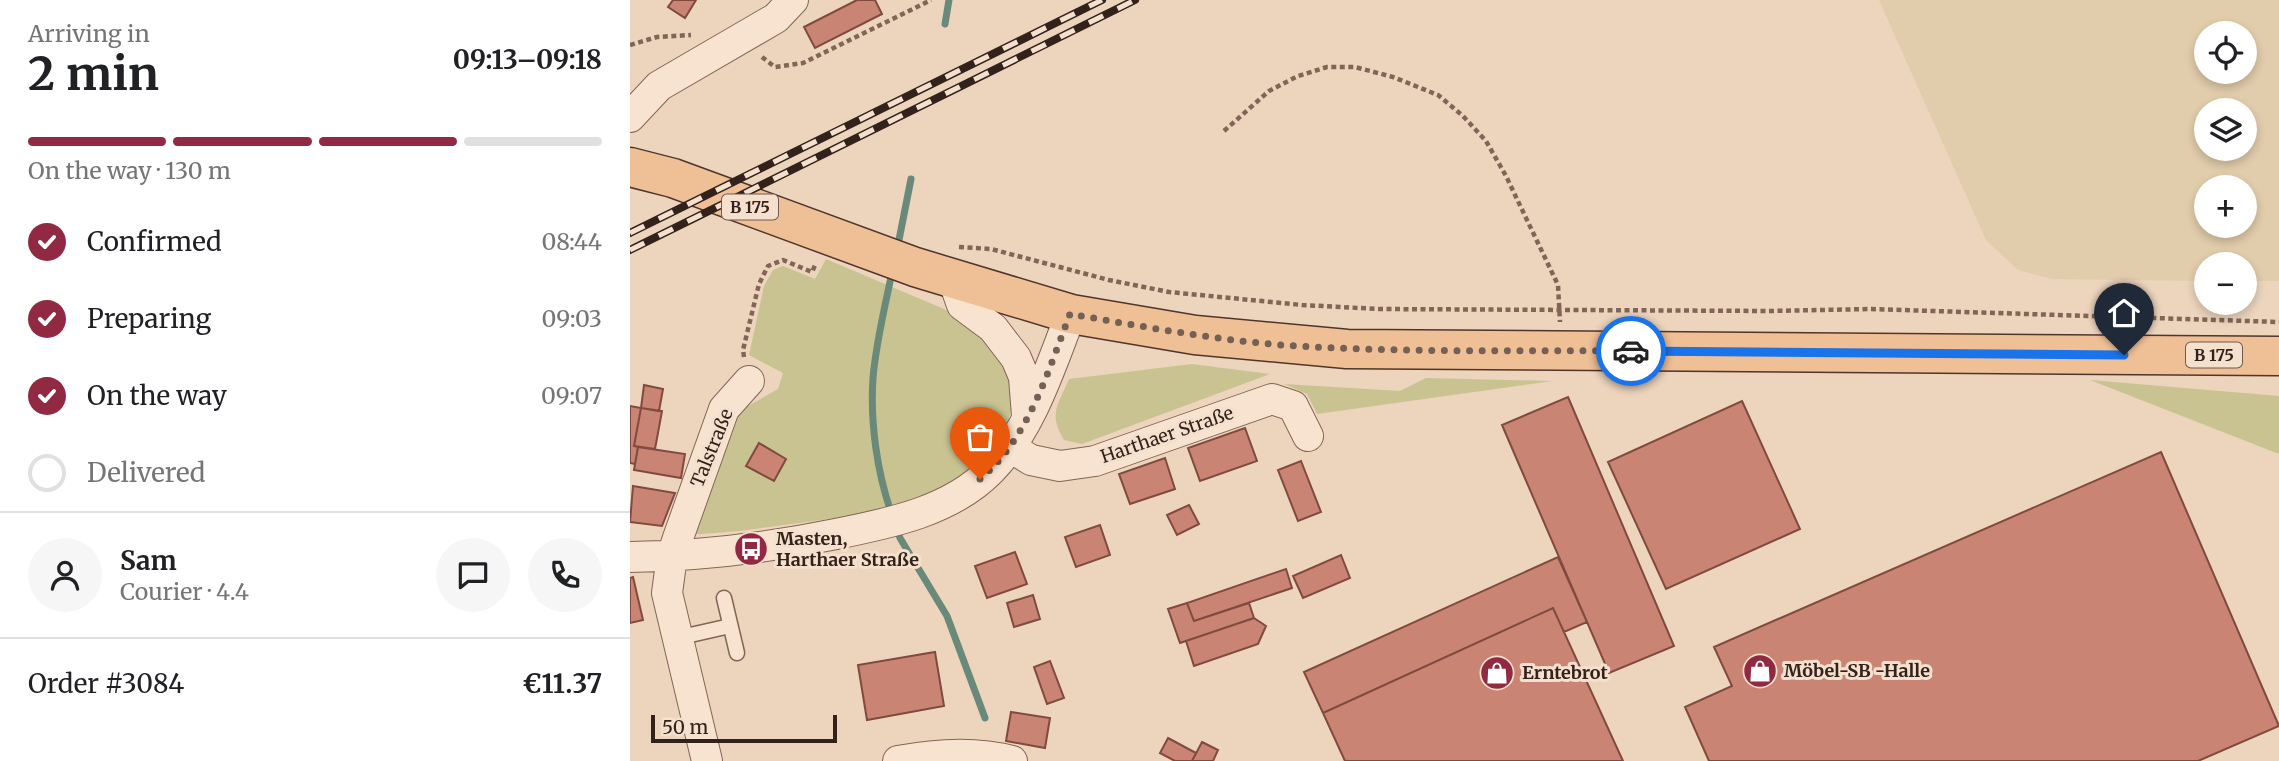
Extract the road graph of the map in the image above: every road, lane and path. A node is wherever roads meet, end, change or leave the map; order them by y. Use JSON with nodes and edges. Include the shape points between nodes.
{"nodes":[{"id":1,"x":793,"y":0,"type":"edge"},
{"id":2,"x":931,"y":0,"type":"edge"},
{"id":3,"x":739,"y":38,"type":"junction"},
{"id":4,"x":630,"y":45,"type":"edge"},
{"id":5,"x":630,"y":117,"type":"edge"},
{"id":6,"x":1224,"y":131,"type":"dead end"},
{"id":7,"x":630,"y":167,"type":"edge"},
{"id":8,"x":828,"y":236,"type":"junction"},
{"id":9,"x":954,"y":263,"type":"junction"},
{"id":10,"x":1560,"y":309,"type":"junction"},
{"id":11,"x":1070,"y":314,"type":"junction"},
{"id":12,"x":2279,"y":322,"type":"edge"},
{"id":13,"x":2279,"y":356,"type":"edge"},
{"id":14,"x":749,"y":381,"type":"joint"},
{"id":15,"x":1027,"y":419,"type":"junction"},
{"id":16,"x":1308,"y":436,"type":"dead end"},
{"id":17,"x":1010,"y":447,"type":"junction"},
{"id":18,"x":672,"y":556,"type":"junction"},
{"id":19,"x":630,"y":557,"type":"edge"},
{"id":20,"x":724,"y":598,"type":"dead end"},
{"id":21,"x":730,"y":626,"type":"junction"},
{"id":22,"x":677,"y":638,"type":"junction"},
{"id":23,"x":737,"y":653,"type":"dead end"},
{"id":24,"x":707,"y":761,"type":"edge"},
{"id":25,"x":898,"y":761,"type":"edge"},
{"id":26,"x":1012,"y":761,"type":"edge"}],
"edges":[{"from":1,"to":3,"type":"street","via":[[776,18]]},
{"from":2,"to":3,"type":"path","via":[[803,63],[775,67]]},
{"from":3,"to":4,"type":"path","via":[[711,33],[657,37]]},
{"from":3,"to":5,"type":"street","via":[[659,86]]},
{"from":6,"to":10,"type":"path","via":[[1269,91],[1327,67],[1381,74],[1438,95],[1486,141],[1506,176],[1558,285]]},
{"from":7,"to":8,"type":"main road","number":"B 175","via":[[673,178]]},
{"from":8,"to":9,"type":"main road","number":"B 175","via":[[915,267]]},
{"from":8,"to":14,"type":"path","via":[[812,272],[783,260],[768,266],[743,350]]},
{"from":9,"to":10,"type":"path","via":[[966,246],[1109,281],[1228,299],[1379,309]]},
{"from":9,"to":11,"type":"main road","number":"B 175"},
{"from":9,"to":15,"type":"street","via":[[962,305],[993,328],[1016,358],[1024,377]]},
{"from":10,"to":12,"type":"path","via":[[1870,309]]},
{"from":11,"to":13,"type":"main road","number":"B 175","via":[[1195,335],[1347,349]]},
{"from":11,"to":15,"type":"street"},
{"from":14,"to":18,"type":"street","name":"Talstraße","via":[[724,409]]},
{"from":15,"to":17,"type":"street"},
{"from":16,"to":17,"type":"street","name":"Harthaer Straße","via":[[1293,406],[1272,399],[1095,461],[1060,466],[1031,460]]},
{"from":17,"to":18,"type":"street","via":[[969,488],[935,507],[895,521],[751,549]]},
{"from":18,"to":19,"type":"street"},
{"from":18,"to":22,"type":"street","name":"Talstraße","via":[[667,593]]},
{"from":20,"to":21,"type":"lane"},
{"from":21,"to":22,"type":"lane"},
{"from":21,"to":23,"type":"lane"},
{"from":22,"to":24,"type":"street","name":"Talstraße"},
{"from":25,"to":26,"type":"street","via":[[958,754]]}]}
